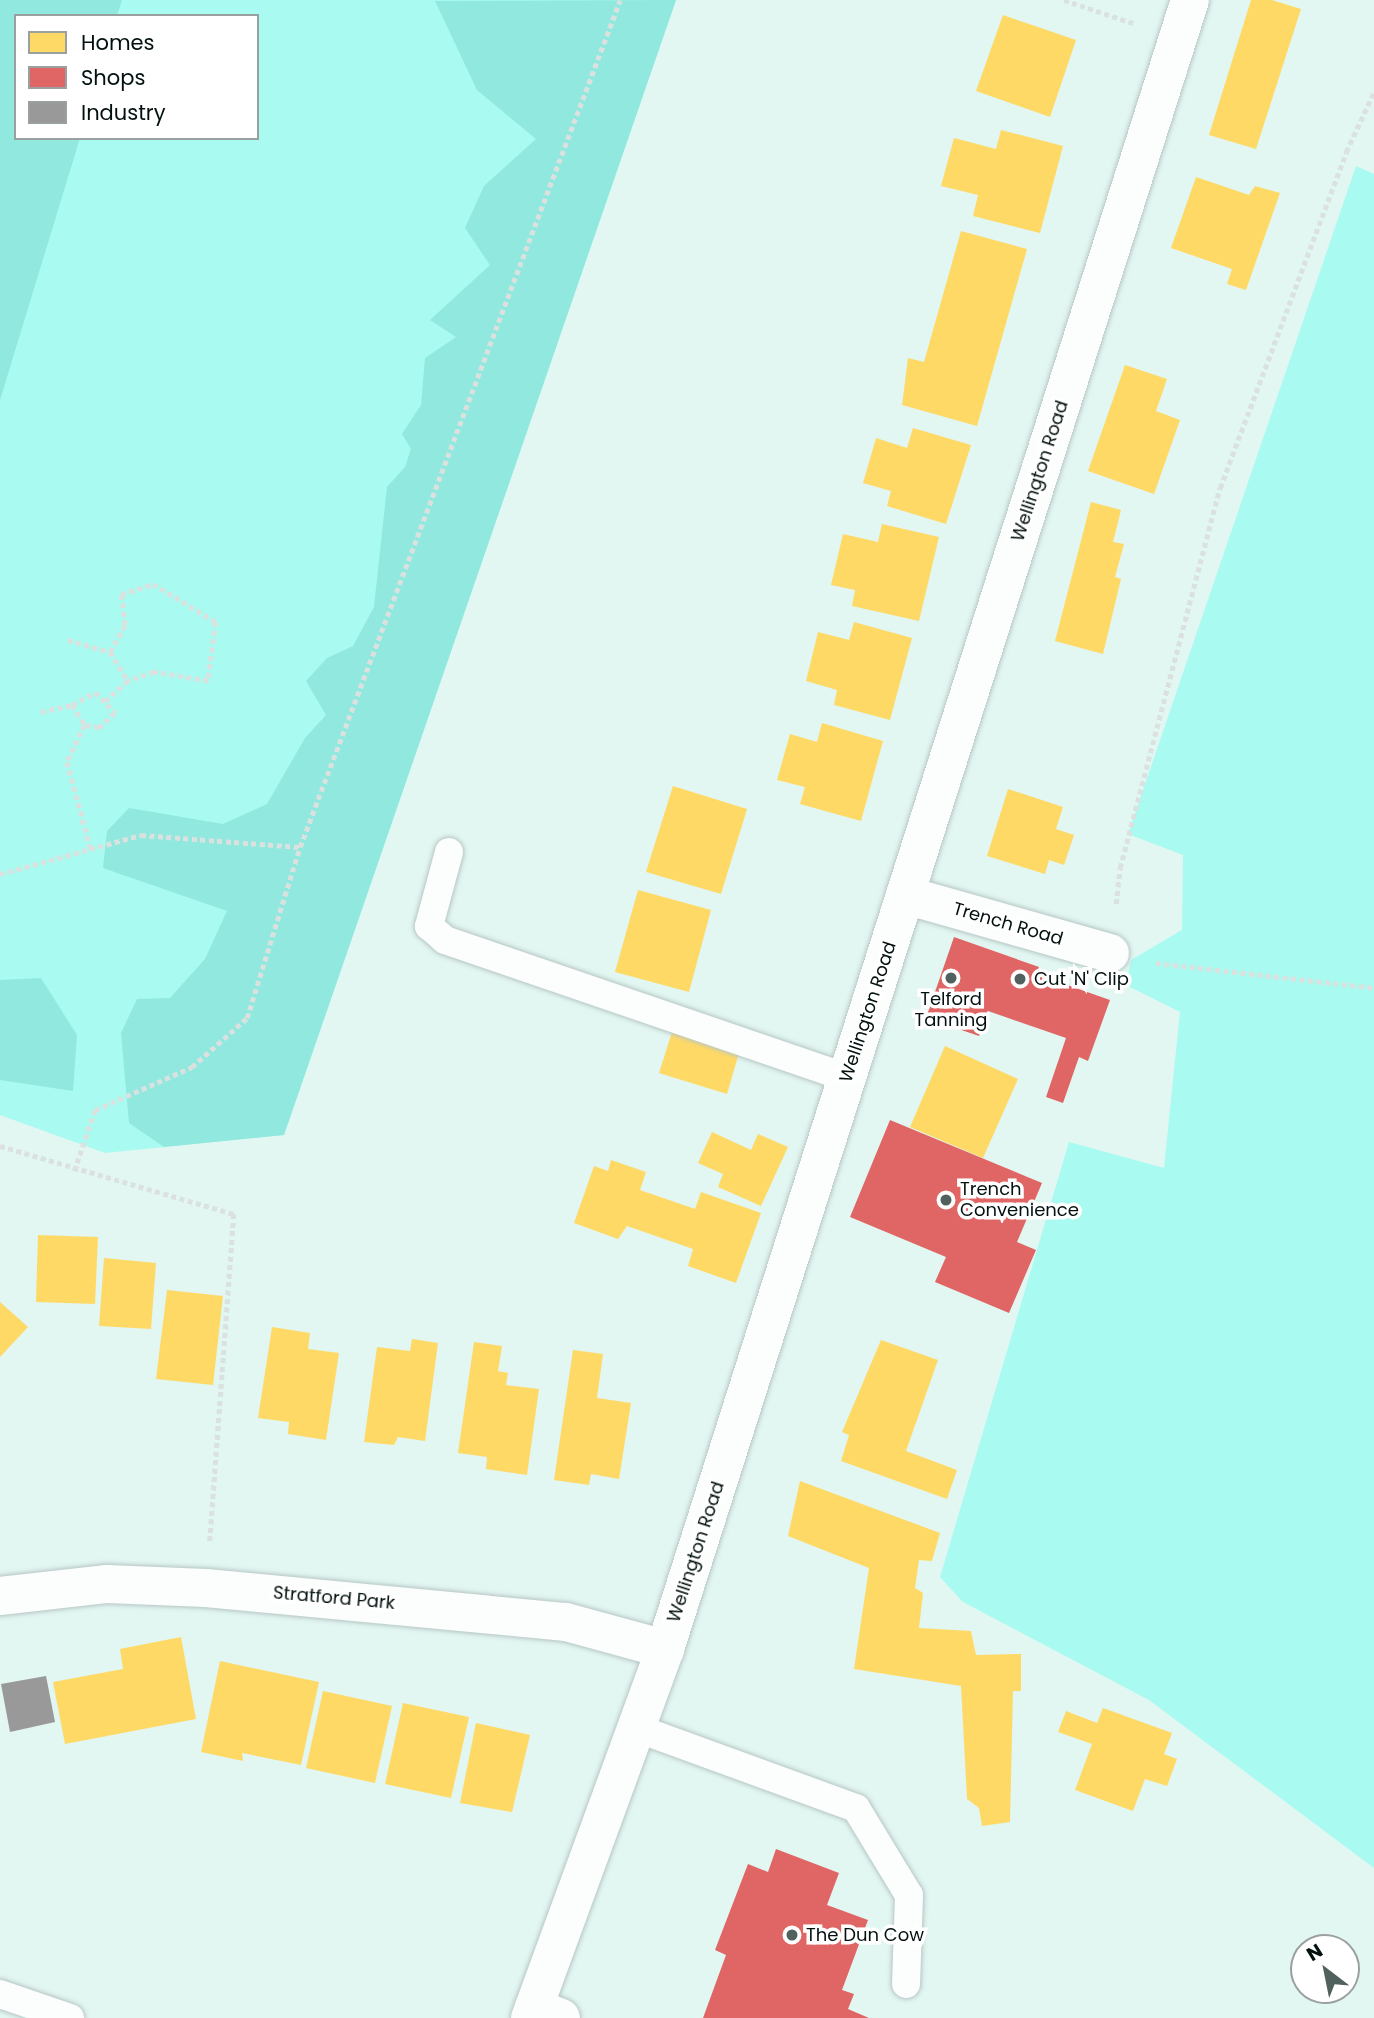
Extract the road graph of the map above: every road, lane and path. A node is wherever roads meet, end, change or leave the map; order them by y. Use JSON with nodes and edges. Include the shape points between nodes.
{"nodes":[{"id":1,"x":621,"y":0,"type":"edge"},
{"id":2,"x":1064,"y":0,"type":"edge"},
{"id":3,"x":1190,"y":0,"type":"edge"},
{"id":4,"x":1178,"y":38,"type":"junction"},
{"id":5,"x":1374,"y":92,"type":"edge"},
{"id":6,"x":68,"y":640,"type":"dead end"},
{"id":7,"x":110,"y":652,"type":"junction"},
{"id":8,"x":128,"y":681,"type":"junction"},
{"id":9,"x":105,"y":702,"type":"junction"},
{"id":10,"x":72,"y":705,"type":"junction"},
{"id":11,"x":41,"y":712,"type":"dead end"},
{"id":12,"x":85,"y":725,"type":"junction"},
{"id":13,"x":300,"y":847,"type":"junction"},
{"id":14,"x":91,"y":850,"type":"junction"},
{"id":15,"x":449,"y":852,"type":"dead end"},
{"id":16,"x":0,"y":874,"type":"edge"},
{"id":17,"x":905,"y":895,"type":"junction"},
{"id":18,"x":1110,"y":953,"type":"junction"},
{"id":19,"x":1374,"y":988,"type":"edge"},
{"id":20,"x":847,"y":1078,"type":"junction"},
{"id":21,"x":0,"y":1146,"type":"edge"},
{"id":22,"x":74,"y":1171,"type":"junction"},
{"id":23,"x":206,"y":1588,"type":"junction"},
{"id":24,"x":0,"y":1596,"type":"edge"},
{"id":25,"x":665,"y":1650,"type":"junction"},
{"id":26,"x":636,"y":1728,"type":"junction"},
{"id":27,"x":906,"y":1984,"type":"dead end"},
{"id":28,"x":0,"y":1994,"type":"edge"},
{"id":29,"x":542,"y":2014,"type":"edge"},
{"id":30,"x":70,"y":2018,"type":"edge"}],
"edges":[{"from":1,"to":13,"type":"path"},
{"from":2,"to":4,"type":"path"},
{"from":3,"to":4,"type":"street","name":"Wellington Road"},
{"from":4,"to":17,"type":"street","name":"Wellington Road"},
{"from":5,"to":18,"type":"path","via":[[1346,152],[1220,488],[1120,868]]},
{"from":6,"to":7,"type":"path"},
{"from":7,"to":8,"type":"path"},
{"from":7,"to":8,"type":"path","via":[[125,625],[121,594],[153,584],[216,622],[208,681],[154,672]]},
{"from":8,"to":9,"type":"path"},
{"from":9,"to":10,"type":"path","via":[[95,692]]},
{"from":9,"to":12,"type":"path","via":[[115,713],[99,728]]},
{"from":10,"to":11,"type":"path"},
{"from":10,"to":12,"type":"path"},
{"from":12,"to":14,"type":"path","via":[[66,762]]},
{"from":13,"to":14,"type":"path","via":[[141,835]]},
{"from":13,"to":22,"type":"path","via":[[247,1018],[192,1067],[95,1110]]},
{"from":14,"to":16,"type":"path"},
{"from":15,"to":20,"type":"lane","via":[[429,926],[445,940]]},
{"from":17,"to":18,"type":"street","name":"Trench Road"},
{"from":17,"to":20,"type":"street","name":"Wellington Road"},
{"from":18,"to":19,"type":"path","via":[[1131,961]]},
{"from":20,"to":25,"type":"street","name":"Wellington Road"},
{"from":21,"to":22,"type":"path"},
{"from":22,"to":23,"type":"path","via":[[234,1213]]},
{"from":23,"to":24,"type":"street","name":"Stratford Park","via":[[107,1584]]},
{"from":23,"to":25,"type":"street","name":"Stratford Park","via":[[566,1622]]},
{"from":25,"to":26,"type":"street","name":"Wellington Road"},
{"from":26,"to":27,"type":"lane","via":[[856,1808],[909,1895]]},
{"from":26,"to":29,"type":"street","name":"Wellington Road"},
{"from":28,"to":30,"type":"lane"}]}
